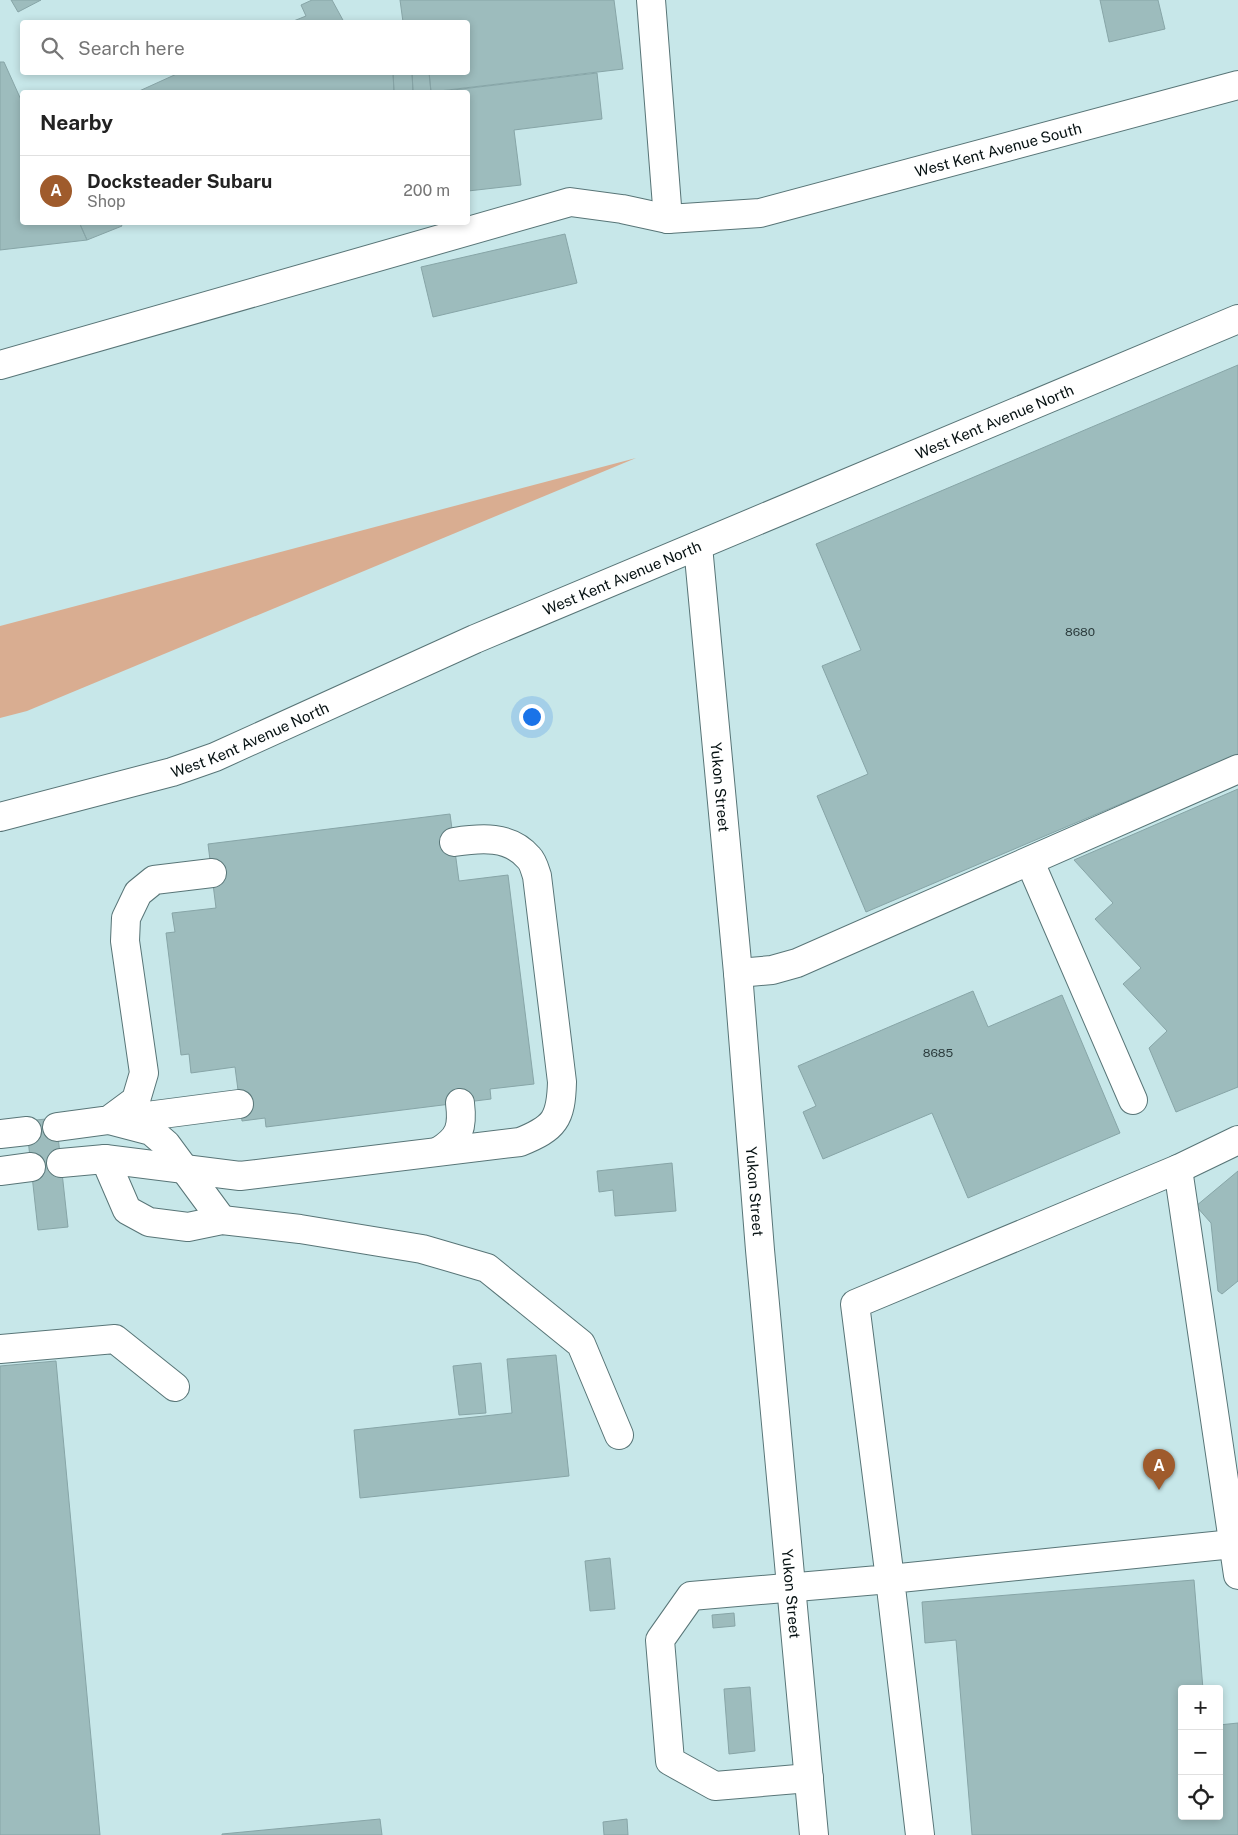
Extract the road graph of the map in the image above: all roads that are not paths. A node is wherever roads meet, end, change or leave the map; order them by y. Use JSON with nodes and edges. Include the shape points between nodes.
{"nodes":[{"id":1,"x":651,"y":0,"type":"edge"},
{"id":2,"x":1238,"y":85,"type":"edge"},
{"id":3,"x":668,"y":219,"type":"junction"},
{"id":4,"x":1238,"y":319,"type":"edge"},
{"id":5,"x":0,"y":366,"type":"edge"},
{"id":6,"x":698,"y":546,"type":"junction"},
{"id":7,"x":1238,"y":769,"type":"edge"},
{"id":8,"x":0,"y":817,"type":"edge"},
{"id":9,"x":454,"y":842,"type":"dead end"},
{"id":10,"x":1030,"y":862,"type":"junction"},
{"id":11,"x":212,"y":872,"type":"dead end"},
{"id":12,"x":738,"y":973,"type":"junction"},
{"id":13,"x":1133,"y":1100,"type":"dead end"},
{"id":14,"x":460,"y":1103,"type":"dead end"},
{"id":15,"x":240,"y":1104,"type":"dead end"},
{"id":16,"x":109,"y":1120,"type":"junction"},
{"id":17,"x":56,"y":1127,"type":"dead end"},
{"id":18,"x":27,"y":1131,"type":"dead end"},
{"id":19,"x":0,"y":1134,"type":"edge"},
{"id":20,"x":1238,"y":1140,"type":"edge"},
{"id":21,"x":439,"y":1151,"type":"junction"},
{"id":22,"x":104,"y":1160,"type":"junction"},
{"id":23,"x":60,"y":1163,"type":"dead end"},
{"id":24,"x":31,"y":1167,"type":"dead end"},
{"id":25,"x":184,"y":1169,"type":"junction"},
{"id":26,"x":1178,"y":1169,"type":"junction"},
{"id":27,"x":0,"y":1171,"type":"edge"},
{"id":28,"x":222,"y":1220,"type":"junction"},
{"id":29,"x":0,"y":1349,"type":"edge"},
{"id":30,"x":174,"y":1387,"type":"dead end"},
{"id":31,"x":1228,"y":1432,"type":"edge"},
{"id":32,"x":620,"y":1435,"type":"dead end"},
{"id":33,"x":1233,"y":1544,"type":"junction"},
{"id":34,"x":1238,"y":1575,"type":"edge"},
{"id":35,"x":890,"y":1579,"type":"junction"},
{"id":36,"x":791,"y":1588,"type":"junction"},
{"id":37,"x":809,"y":1778,"type":"junction"},
{"id":38,"x":814,"y":1835,"type":"edge"},
{"id":39,"x":920,"y":1835,"type":"edge"}],
"edges":[{"from":1,"to":3,"type":"street"},
{"from":2,"to":3,"type":"street","name":"West Kent Avenue South","via":[[760,213]]},
{"from":3,"to":5,"type":"street","name":"West Kent Avenue South","via":[[570,202]]},
{"from":4,"to":6,"type":"street","name":"West Kent Avenue North"},
{"from":6,"to":8,"type":"street","name":"West Kent Avenue North","via":[[475,639],[215,756],[172,772]]},
{"from":6,"to":12,"type":"street","name":"Yukon Street"},
{"from":7,"to":10,"type":"street"},
{"from":9,"to":21,"type":"street","via":[[498,839],[515,846],[530,858],[537,876],[562,1082],[561,1106],[553,1124],[540,1134],[520,1142]]},
{"from":10,"to":12,"type":"street","via":[[797,963],[772,970]]},
{"from":10,"to":13,"type":"street"},
{"from":11,"to":16,"type":"street","via":[[154,880],[138,893],[126,918],[125,941],[144,1073],[136,1100]]},
{"from":12,"to":36,"type":"street","name":"Yukon Street"},
{"from":14,"to":21,"type":"street","via":[[462,1120],[459,1132]]},
{"from":15,"to":16,"type":"street"},
{"from":16,"to":17,"type":"street"},
{"from":16,"to":25,"type":"street","via":[[151,1131],[166,1144]]},
{"from":18,"to":19,"type":"street"},
{"from":20,"to":26,"type":"street"},
{"from":21,"to":25,"type":"street","via":[[240,1176]]},
{"from":22,"to":23,"type":"street"},
{"from":22,"to":25,"type":"street"},
{"from":22,"to":28,"type":"street","via":[[127,1210],[143,1220],[188,1227]]},
{"from":24,"to":27,"type":"street"},
{"from":25,"to":28,"type":"street"},
{"from":26,"to":31,"type":"street"},
{"from":26,"to":35,"type":"street","via":[[855,1304]]},
{"from":28,"to":32,"type":"street","via":[[422,1249],[487,1268],[582,1344]]},
{"from":29,"to":30,"type":"street","via":[[115,1339]]},
{"from":31,"to":33,"type":"street"},
{"from":33,"to":34,"type":"street"},
{"from":33,"to":35,"type":"street"},
{"from":35,"to":36,"type":"street"},
{"from":35,"to":39,"type":"street"},
{"from":36,"to":37,"type":"street","name":"Yukon Street"},
{"from":36,"to":37,"type":"street","via":[[692,1596],[660,1640],[670,1761],[715,1786]]},
{"from":37,"to":38,"type":"street","name":"Yukon Street"}]}
